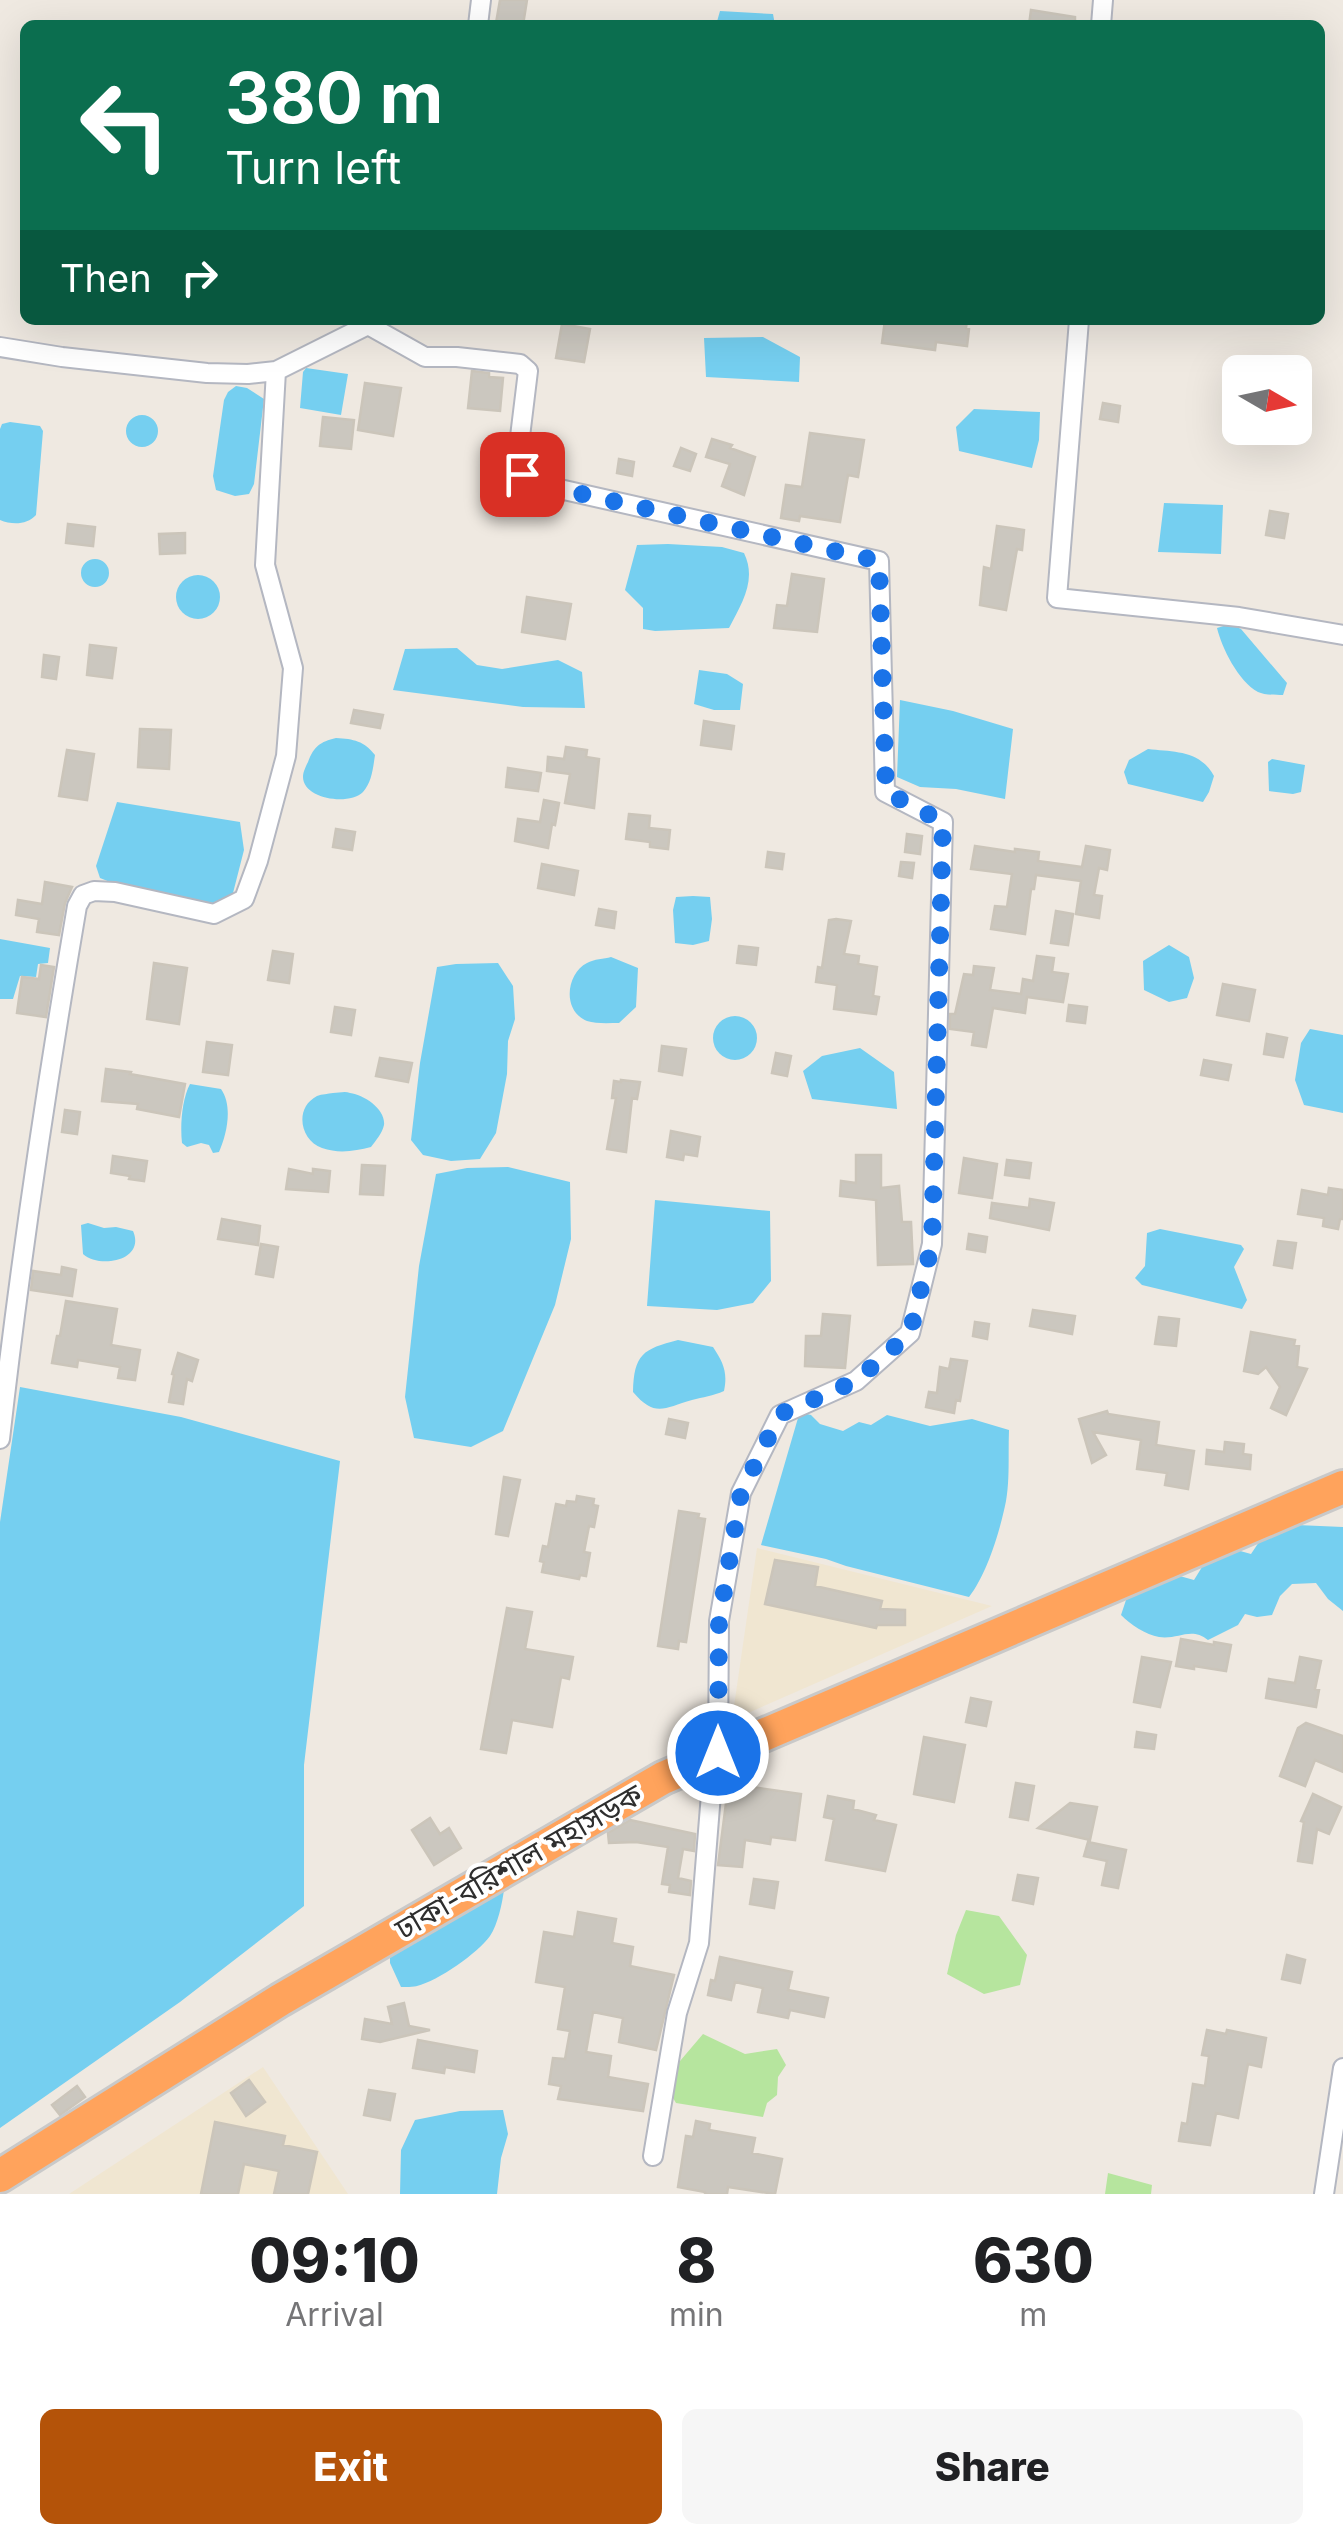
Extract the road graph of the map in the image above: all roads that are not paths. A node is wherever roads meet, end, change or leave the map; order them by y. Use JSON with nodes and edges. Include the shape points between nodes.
{"nodes":[{"id":1,"x":365,"y":325,"type":"edge"},
{"id":2,"x":372,"y":325,"type":"edge"},
{"id":3,"x":1078,"y":325,"type":"edge"},
{"id":4,"x":0,"y":347,"type":"edge"},
{"id":5,"x":276,"y":371,"type":"junction"},
{"id":6,"x":1343,"y":634,"type":"edge"},
{"id":7,"x":4,"y":1370,"type":"edge"},
{"id":8,"x":0,"y":1439,"type":"edge"},
{"id":9,"x":1343,"y":1487,"type":"edge"},
{"id":10,"x":718,"y":1753,"type":"junction"},
{"id":11,"x":1343,"y":2068,"type":"edge"},
{"id":12,"x":654,"y":2156,"type":"dead end"},
{"id":13,"x":0,"y":2176,"type":"edge"},
{"id":14,"x":1324,"y":2194,"type":"edge"}],
"edges":[{"from":1,"to":5,"type":"street"},
{"from":2,"to":10,"type":"street","via":[[425,358],[520,364],[528,371],[518,453],[522,474],[533,483],[879,561],[886,792],[943,822],[932,1244],[910,1333],[856,1381],[780,1414],[741,1493],[719,1621]]},
{"from":3,"to":6,"type":"street","via":[[1058,598]]},
{"from":4,"to":5,"type":"street","via":[[208,374]]},
{"from":5,"to":7,"type":"street","via":[[266,566],[293,668],[286,756],[258,861],[244,899],[214,914],[115,892],[83,895],[77,906]]},
{"from":7,"to":8,"type":"street"},
{"from":9,"to":10,"type":"highway","name":"ঢাকা-বরিশাল মহাসড়ক"},
{"from":10,"to":12,"type":"street","via":[[699,1944],[676,2013]]},
{"from":10,"to":13,"type":"highway","name":"ঢাকা-বরিশাল মহাসড়ক","via":[[646,1787],[280,2000]]},
{"from":11,"to":14,"type":"street"}]}
